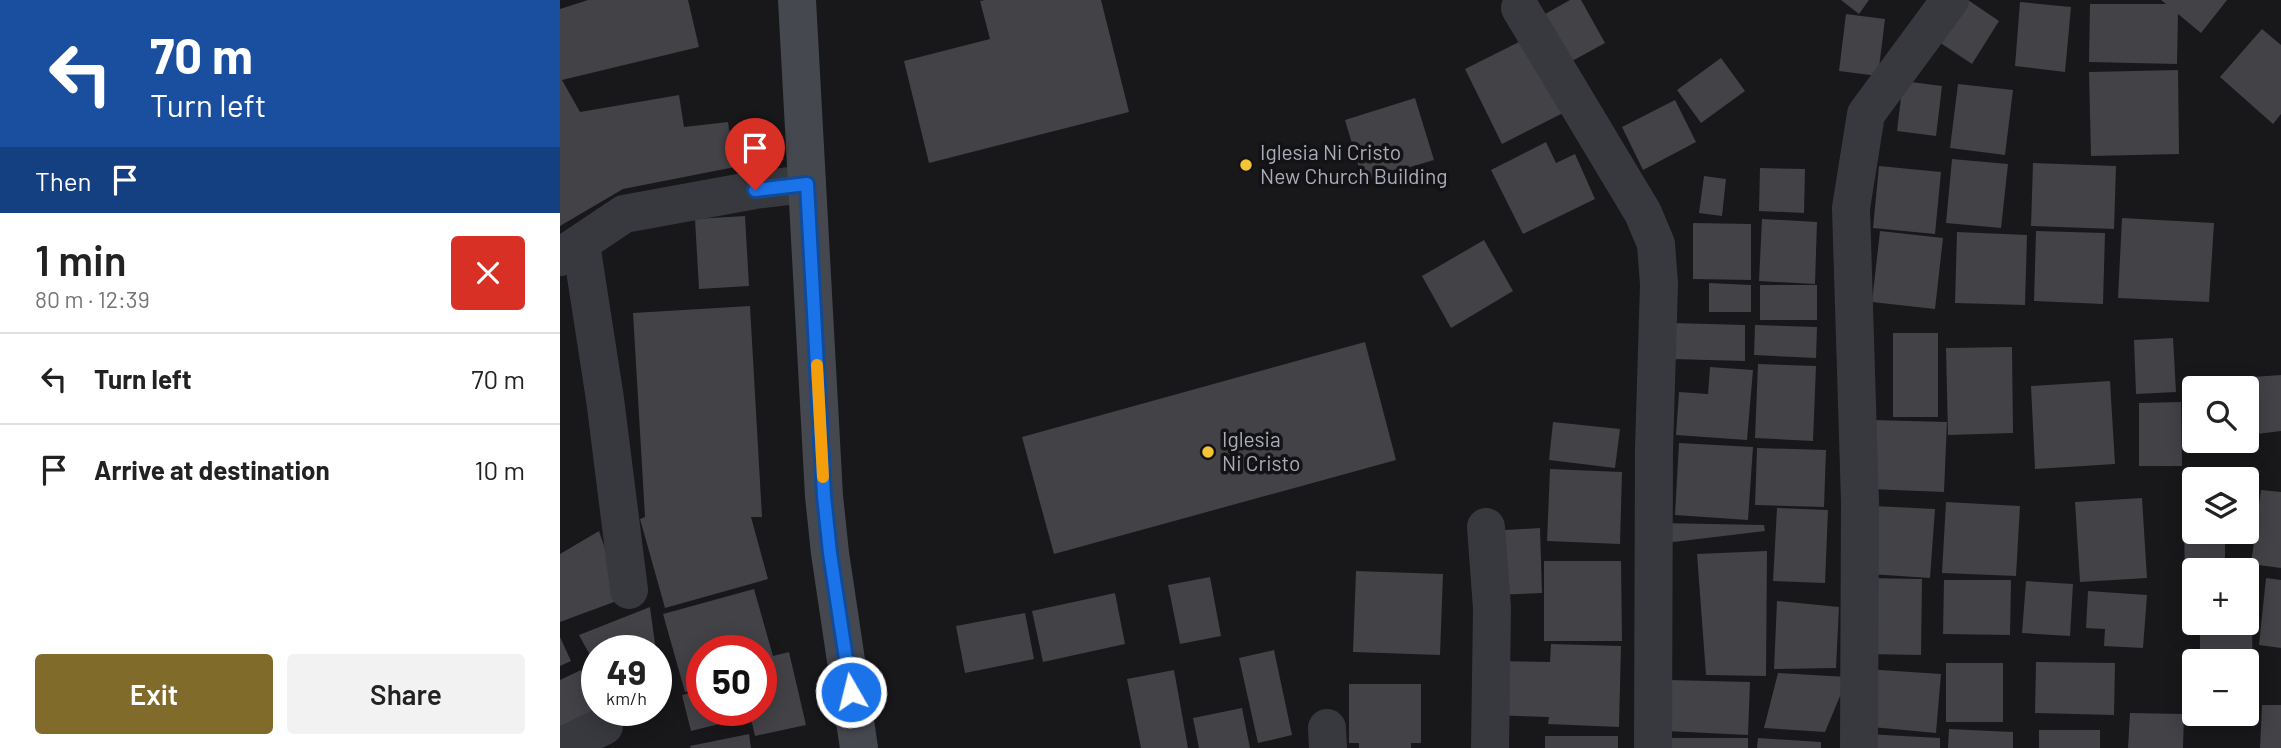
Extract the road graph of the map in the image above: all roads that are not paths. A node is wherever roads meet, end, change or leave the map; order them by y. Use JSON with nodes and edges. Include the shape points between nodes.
{"nodes":[{"id":1,"x":797,"y":0,"type":"edge"},
{"id":2,"x":1950,"y":0,"type":"edge"},
{"id":3,"x":1520,"y":8,"type":"dead end"},
{"id":4,"x":807,"y":184,"type":"junction"},
{"id":5,"x":570,"y":250,"type":"edge"},
{"id":6,"x":1486,"y":527,"type":"dead end"},
{"id":7,"x":629,"y":590,"type":"dead end"},
{"id":8,"x":604,"y":726,"type":"dead end"},
{"id":9,"x":560,"y":747,"type":"edge"},
{"id":10,"x":859,"y":748,"type":"edge"},
{"id":11,"x":1490,"y":748,"type":"edge"},
{"id":12,"x":1653,"y":748,"type":"edge"},
{"id":13,"x":1859,"y":748,"type":"edge"}],
"edges":[{"from":1,"to":4,"type":"main road"},
{"from":2,"to":13,"type":"street","via":[[1866,114],[1851,208],[1860,489]]},
{"from":3,"to":12,"type":"street","via":[[1643,213],[1656,244],[1660,284],[1654,449]]},
{"from":4,"to":5,"type":"street","via":[[624,214]]},
{"from":4,"to":10,"type":"main road","via":[[824,496]]},
{"from":5,"to":7,"type":"street","via":[[605,399]]},
{"from":6,"to":11,"type":"street","via":[[1492,608]]},
{"from":8,"to":9,"type":"street"}]}
